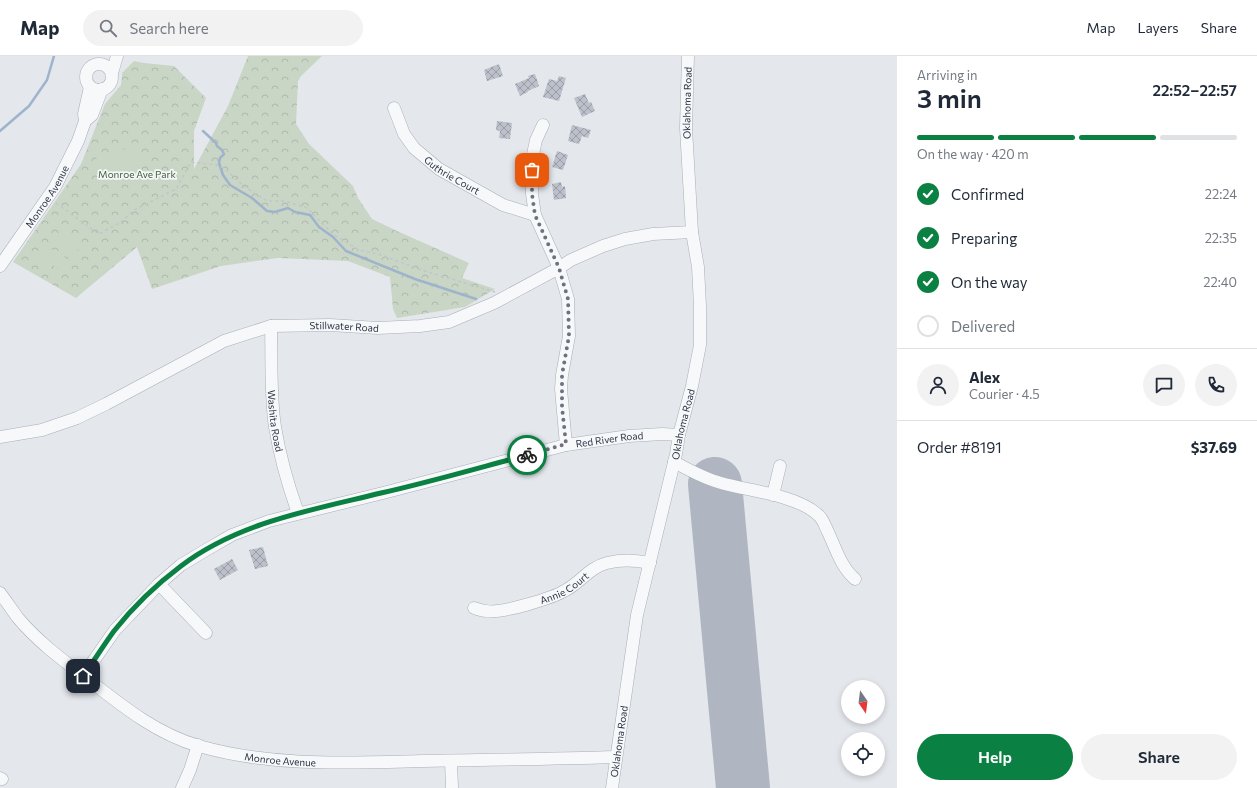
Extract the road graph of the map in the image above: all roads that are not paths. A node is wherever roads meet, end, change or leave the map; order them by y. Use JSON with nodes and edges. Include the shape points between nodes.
{"nodes":[{"id":1,"x":117,"y":56,"type":"edge"},
{"id":2,"x":688,"y":56,"type":"edge"},
{"id":3,"x":104,"y":60,"type":"edge"},
{"id":4,"x":112,"y":73,"type":"junction"},
{"id":5,"x":96,"y":88,"type":"junction"},
{"id":6,"x":394,"y":108,"type":"dead end"},
{"id":7,"x":543,"y":125,"type":"dead end"},
{"id":8,"x":535,"y":215,"type":"junction"},
{"id":9,"x":692,"y":232,"type":"junction"},
{"id":10,"x":0,"y":266,"type":"edge"},
{"id":11,"x":559,"y":268,"type":"junction"},
{"id":12,"x":271,"y":326,"type":"junction"},
{"id":13,"x":679,"y":435,"type":"junction"},
{"id":14,"x":0,"y":437,"type":"edge"},
{"id":15,"x":566,"y":444,"type":"junction"},
{"id":16,"x":674,"y":462,"type":"junction"},
{"id":17,"x":780,"y":466,"type":"dead end"},
{"id":18,"x":773,"y":496,"type":"junction"},
{"id":19,"x":298,"y":513,"type":"junction"},
{"id":20,"x":650,"y":563,"type":"junction"},
{"id":21,"x":855,"y":580,"type":"dead end"},
{"id":22,"x":159,"y":584,"type":"junction"},
{"id":23,"x":0,"y":593,"type":"edge"},
{"id":24,"x":474,"y":608,"type":"dead end"},
{"id":25,"x":206,"y":633,"type":"dead end"},
{"id":26,"x":83,"y":676,"type":"junction"},
{"id":27,"x":198,"y":746,"type":"junction"},
{"id":28,"x":616,"y":757,"type":"junction"},
{"id":29,"x":451,"y":761,"type":"junction"},
{"id":30,"x":182,"y":788,"type":"edge"},
{"id":31,"x":452,"y":788,"type":"edge"},
{"id":32,"x":612,"y":788,"type":"edge"}],
"edges":[{"from":1,"to":4,"type":"street","name":"Monroe Avenue"},
{"from":2,"to":9,"type":"street","name":"Oklahoma Road","via":[[686,128]]},
{"from":3,"to":4,"type":"street","name":"Monroe Avenue"},
{"from":3,"to":5,"type":"street","name":"Monroe Avenue","via":[[88,70],[86,78]]},
{"from":4,"to":5,"type":"street","name":"Monroe Avenue","via":[[110,83]]},
{"from":5,"to":10,"type":"street","name":"Monroe Avenue","via":[[84,114],[85,121],[75,147],[55,187]]},
{"from":6,"to":8,"type":"street","name":"Guthrie Court","via":[[404,134],[414,148],[439,169],[503,205]]},
{"from":7,"to":8,"type":"street","via":[[536,140],[532,159]]},
{"from":8,"to":11,"type":"street"},
{"from":9,"to":11,"type":"street","name":"Stillwater Road","via":[[653,234],[625,239],[571,260]]},
{"from":9,"to":13,"type":"street","name":"Oklahoma Road","via":[[699,283],[700,345]]},
{"from":11,"to":12,"type":"street","name":"Stillwater Road","via":[[508,296],[449,322],[378,328],[330,325]]},
{"from":11,"to":15,"type":"street","via":[[568,299],[569,320],[569,336],[562,375]]},
{"from":12,"to":14,"type":"street","name":"Stillwater Road","via":[[224,341],[77,418],[42,430]]},
{"from":12,"to":19,"type":"street","name":"Washita Road","via":[[275,426],[288,486]]},
{"from":13,"to":15,"type":"street","name":"Red River Road","via":[[629,436]]},
{"from":13,"to":16,"type":"street","name":"Oklahoma Road"},
{"from":15,"to":19,"type":"street","name":"Red River Road"},
{"from":16,"to":18,"type":"street","via":[[703,477]]},
{"from":16,"to":20,"type":"street","name":"Oklahoma Road"},
{"from":17,"to":18,"type":"street"},
{"from":18,"to":21,"type":"street","via":[[811,508],[819,515],[841,563]]},
{"from":19,"to":22,"type":"street","name":"Red River Road","via":[[232,535],[181,565]]},
{"from":20,"to":24,"type":"street","name":"Annie Court","via":[[633,560],[606,563],[553,596],[507,609],[487,612]]},
{"from":20,"to":28,"type":"street","name":"Oklahoma Road","via":[[637,616]]},
{"from":22,"to":25,"type":"street"},
{"from":22,"to":26,"type":"street","name":"Red River Road","via":[[115,630]]},
{"from":23,"to":26,"type":"street","name":"Monroe Avenue","via":[[19,618],[53,652]]},
{"from":26,"to":27,"type":"street","name":"Monroe Avenue","via":[[140,717]]},
{"from":27,"to":29,"type":"street","name":"Monroe Avenue","via":[[252,757],[305,762]]},
{"from":27,"to":30,"type":"street"},
{"from":28,"to":29,"type":"street","name":"Monroe Avenue"},
{"from":28,"to":32,"type":"street","name":"Oklahoma Road"},
{"from":29,"to":31,"type":"street"}]}
